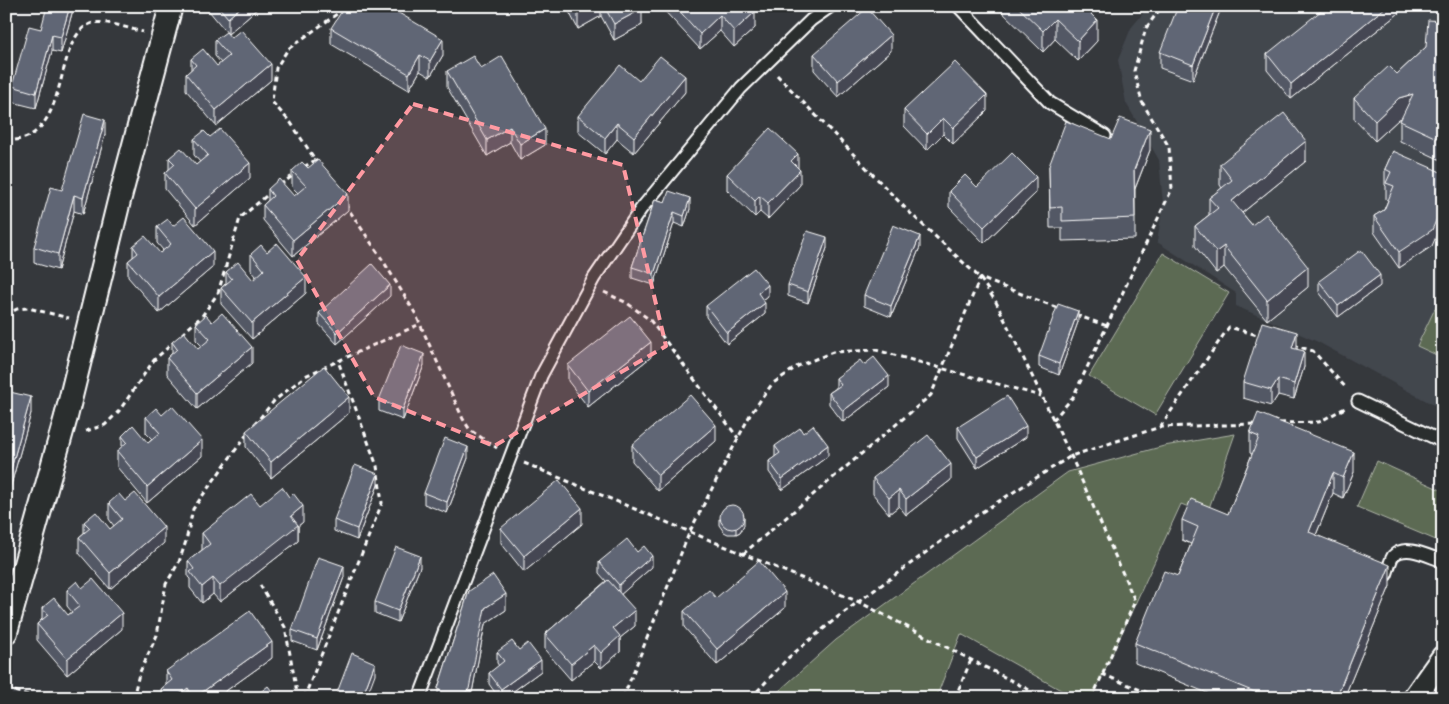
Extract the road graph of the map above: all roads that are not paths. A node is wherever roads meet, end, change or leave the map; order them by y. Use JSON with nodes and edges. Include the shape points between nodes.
{"nodes":[{"id":1,"x":171,"y":6,"type":"edge"},
{"id":2,"x":831,"y":6,"type":"edge"},
{"id":3,"x":958,"y":6,"type":"edge"},
{"id":4,"x":1105,"y":136,"type":"edge"},
{"id":5,"x":1358,"y":401,"type":"road end"},
{"id":6,"x":1443,"y":442,"type":"edge"},
{"id":7,"x":1443,"y":561,"type":"edge"},
{"id":8,"x":1386,"y":575,"type":"edge"},
{"id":9,"x":6,"y":632,"type":"edge"},
{"id":10,"x":1443,"y":657,"type":"edge"},
{"id":11,"x":421,"y":698,"type":"edge"},
{"id":12,"x":1414,"y":698,"type":"edge"}],
"edges":[{"from":1,"to":9,"type":"street","via":[[63,428]]},
{"from":2,"to":11,"type":"lane","via":[[811,20],[741,88],[641,210],[590,286],[541,376]]},
{"from":3,"to":4,"type":"lane","via":[[1050,103]]},
{"from":5,"to":6,"type":"lane"},
{"from":7,"to":8,"type":"lane","via":[[1402,551],[1392,557]]},
{"from":10,"to":12,"type":"street"}]}
